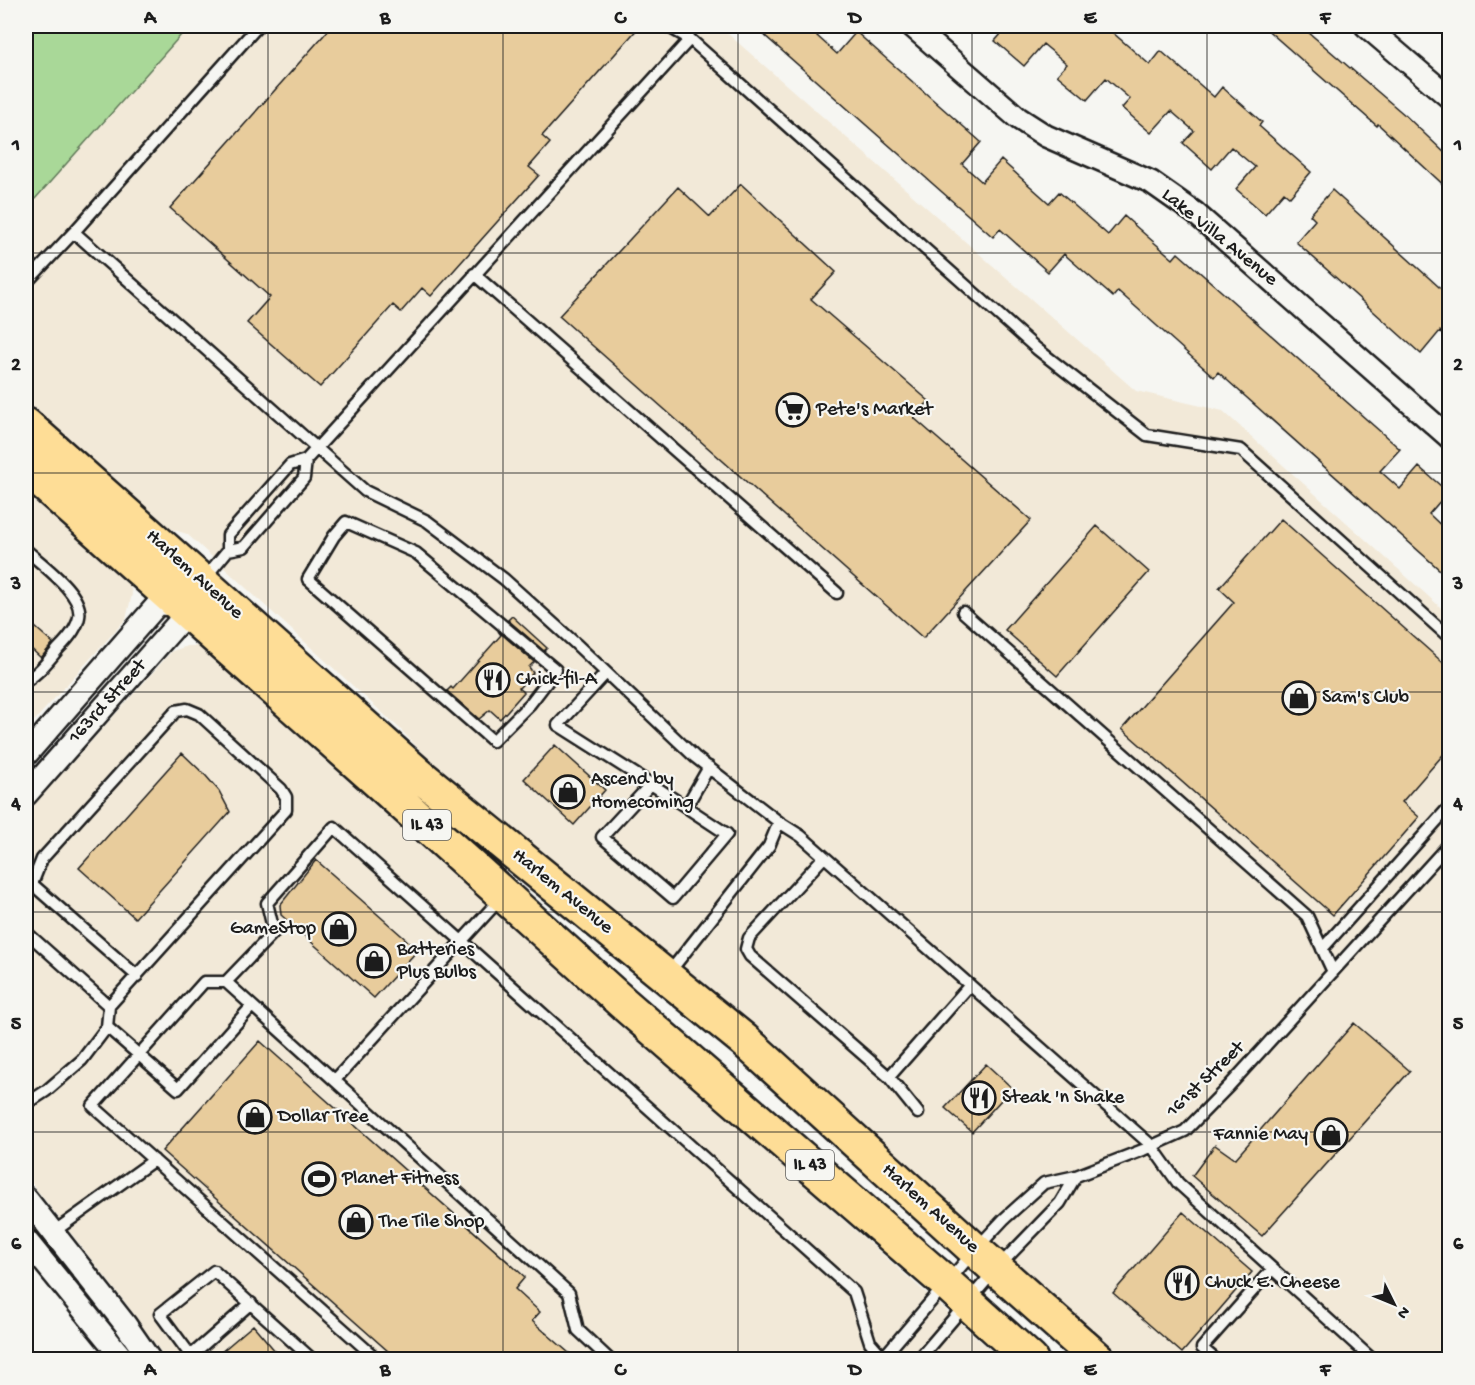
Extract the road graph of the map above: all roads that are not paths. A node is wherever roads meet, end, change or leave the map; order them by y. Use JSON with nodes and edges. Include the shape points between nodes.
{"nodes":[{"id":1,"x":258,"y":26,"type":"edge"},
{"id":2,"x":667,"y":26,"type":"edge"},
{"id":3,"x":912,"y":26,"type":"edge"},
{"id":4,"x":1367,"y":26,"type":"edge"},
{"id":5,"x":690,"y":39,"type":"junction"},
{"id":6,"x":1449,"y":98,"type":"edge"},
{"id":7,"x":74,"y":232,"type":"junction"},
{"id":8,"x":474,"y":274,"type":"junction"},
{"id":9,"x":26,"y":283,"type":"edge"},
{"id":10,"x":26,"y":425,"type":"edge"},
{"id":11,"x":1449,"y":438,"type":"edge"},
{"id":12,"x":317,"y":449,"type":"junction"},
{"id":13,"x":306,"y":460,"type":"junction"},
{"id":14,"x":26,"y":468,"type":"edge"},
{"id":15,"x":26,"y":550,"type":"edge"},
{"id":16,"x":228,"y":550,"type":"junction"},
{"id":17,"x":190,"y":593,"type":"junction"},
{"id":18,"x":837,"y":593,"type":"dead end"},
{"id":19,"x":481,"y":606,"type":"joint"},
{"id":20,"x":963,"y":612,"type":"dead end"},
{"id":21,"x":1449,"y":638,"type":"edge"},
{"id":22,"x":606,"y":673,"type":"junction"},
{"id":23,"x":26,"y":681,"type":"edge"},
{"id":24,"x":40,"y":749,"type":"edge"},
{"id":25,"x":709,"y":767,"type":"junction"},
{"id":26,"x":651,"y":784,"type":"junction"},
{"id":27,"x":26,"y":795,"type":"edge"},
{"id":28,"x":1449,"y":806,"type":"edge"},
{"id":29,"x":686,"y":807,"type":"junction"},
{"id":30,"x":779,"y":822,"type":"junction"},
{"id":31,"x":1449,"y":843,"type":"edge"},
{"id":32,"x":824,"y":857,"type":"junction"},
{"id":33,"x":29,"y":888,"type":"edge"},
{"id":34,"x":504,"y":895,"type":"junction"},
{"id":35,"x":26,"y":932,"type":"edge"},
{"id":36,"x":462,"y":941,"type":"junction"},
{"id":37,"x":1322,"y":949,"type":"junction"},
{"id":38,"x":1333,"y":972,"type":"junction"},
{"id":39,"x":667,"y":975,"type":"junction"},
{"id":40,"x":137,"y":976,"type":"junction"},
{"id":41,"x":226,"y":982,"type":"junction"},
{"id":42,"x":970,"y":985,"type":"junction"},
{"id":43,"x":110,"y":1006,"type":"junction"},
{"id":44,"x":252,"y":1006,"type":"junction"},
{"id":45,"x":107,"y":1028,"type":"junction"},
{"id":46,"x":139,"y":1054,"type":"junction"},
{"id":47,"x":889,"y":1077,"type":"junction"},
{"id":48,"x":335,"y":1080,"type":"junction"},
{"id":49,"x":26,"y":1104,"type":"edge"},
{"id":50,"x":918,"y":1113,"type":"dead end"},
{"id":51,"x":1151,"y":1145,"type":"junction"},
{"id":52,"x":154,"y":1160,"type":"junction"},
{"id":53,"x":1076,"y":1176,"type":"junction"},
{"id":54,"x":26,"y":1198,"type":"edge"},
{"id":55,"x":52,"y":1233,"type":"junction"},
{"id":56,"x":26,"y":1240,"type":"edge"},
{"id":57,"x":986,"y":1259,"type":"junction"},
{"id":58,"x":1272,"y":1269,"type":"junction"},
{"id":59,"x":251,"y":1304,"type":"junction"},
{"id":60,"x":947,"y":1304,"type":"junction"},
{"id":61,"x":111,"y":1354,"type":"edge"},
{"id":62,"x":190,"y":1358,"type":"edge"},
{"id":63,"x":882,"y":1358,"type":"edge"},
{"id":64,"x":922,"y":1358,"type":"edge"},
{"id":65,"x":150,"y":1359,"type":"edge"},
{"id":66,"x":313,"y":1359,"type":"edge"},
{"id":67,"x":378,"y":1359,"type":"edge"},
{"id":68,"x":610,"y":1359,"type":"edge"},
{"id":69,"x":1031,"y":1359,"type":"edge"},
{"id":70,"x":1099,"y":1359,"type":"edge"},
{"id":71,"x":1216,"y":1359,"type":"edge"},
{"id":72,"x":1373,"y":1359,"type":"edge"}],
"edges":[{"from":1,"to":7,"type":"lane"},
{"from":2,"to":5,"type":"lane"},
{"from":3,"to":11,"type":"street","name":"Lake Villa Avenue","via":[[1018,118],[1046,136],[1151,182],[1195,213]]},
{"from":4,"to":6,"type":"street"},
{"from":5,"to":8,"type":"lane"},
{"from":5,"to":21,"type":"lane","via":[[1046,356],[1147,435],[1240,450]]},
{"from":7,"to":9,"type":"lane"},
{"from":7,"to":12,"type":"lane"},
{"from":8,"to":12,"type":"lane"},
{"from":8,"to":18,"type":"lane"},
{"from":10,"to":17,"type":"main road","name":"Harlem Avenue","number":"IL 43"},
{"from":12,"to":13,"type":"lane"},
{"from":12,"to":22,"type":"lane","via":[[365,491],[427,520],[504,579]]},
{"from":13,"to":16,"type":"lane","via":[[290,465],[228,535]]},
{"from":13,"to":16,"type":"lane","via":[[304,478],[244,547]]},
{"from":14,"to":17,"type":"main road","name":"Harlem Avenue","number":"IL 43"},
{"from":15,"to":23,"type":"lane","via":[[66,585],[80,617],[71,635]]},
{"from":16,"to":17,"type":"lane"},
{"from":17,"to":24,"type":"street","name":"163rd Street","via":[[179,622]]},
{"from":17,"to":34,"type":"main road","name":"Harlem Avenue","number":"IL 43"},
{"from":17,"to":39,"type":"main road","name":"Harlem Avenue","number":"IL 43"},
{"from":19,"to":19,"type":"lane","via":[[556,670],[530,704],[493,741],[308,579],[346,522],[416,554]]},
{"from":20,"to":37,"type":"lane","via":[[1307,916]]},
{"from":22,"to":25,"type":"lane"},
{"from":22,"to":26,"type":"lane","via":[[558,725]]},
{"from":24,"to":27,"type":"street","name":"163rd Street"},
{"from":25,"to":29,"type":"lane"},
{"from":25,"to":30,"type":"lane"},
{"from":26,"to":29,"type":"lane"},
{"from":26,"to":29,"type":"lane","via":[[602,837],[673,898],[727,834]]},
{"from":28,"to":37,"type":"lane"},
{"from":30,"to":32,"type":"lane"},
{"from":30,"to":39,"type":"lane","via":[[769,846]]},
{"from":31,"to":38,"type":"lane","name":"161st Street"},
{"from":32,"to":42,"type":"lane"},
{"from":32,"to":47,"type":"lane","via":[[749,938],[746,949]]},
{"from":33,"to":40,"type":"lane"},
{"from":33,"to":40,"type":"lane","via":[[42,859],[176,711],[187,709],[199,714],[281,789],[286,810]]},
{"from":34,"to":36,"type":"lane"},
{"from":34,"to":60,"type":"main road","name":"Harlem Avenue","number":"IL 43"},
{"from":35,"to":43,"type":"lane"},
{"from":36,"to":41,"type":"lane","via":[[334,827],[267,903],[274,932]]},
{"from":36,"to":48,"type":"lane"},
{"from":36,"to":63,"type":"lane","via":[[854,1292],[870,1342]]},
{"from":37,"to":38,"type":"lane"},
{"from":38,"to":51,"type":"lane","name":"161st Street","via":[[1185,1131]]},
{"from":39,"to":57,"type":"main road","name":"Harlem Avenue","number":"IL 43"},
{"from":40,"to":43,"type":"lane"},
{"from":41,"to":44,"type":"lane"},
{"from":41,"to":46,"type":"lane","via":[[204,982]]},
{"from":42,"to":47,"type":"lane"},
{"from":42,"to":51,"type":"lane"},
{"from":43,"to":45,"type":"lane"},
{"from":44,"to":46,"type":"lane","via":[[178,1089]]},
{"from":44,"to":48,"type":"lane"},
{"from":45,"to":46,"type":"lane"},
{"from":45,"to":49,"type":"lane","via":[[82,1060]]},
{"from":46,"to":52,"type":"lane","via":[[93,1106]]},
{"from":47,"to":50,"type":"lane"},
{"from":48,"to":68,"type":"lane","via":[[569,1293],[578,1330]]},
{"from":51,"to":53,"type":"lane","name":"161st Street"},
{"from":51,"to":58,"type":"lane","via":[[1178,1183]]},
{"from":52,"to":55,"type":"lane"},
{"from":52,"to":67,"type":"lane"},
{"from":53,"to":57,"type":"lane","name":"161st Street","via":[[1060,1203]]},
{"from":53,"to":57,"type":"lane","name":"161st Street","via":[[1044,1182],[1004,1219]]},
{"from":54,"to":55,"type":"street"},
{"from":55,"to":65,"type":"street"},
{"from":56,"to":61,"type":"street"},
{"from":57,"to":60,"type":"lane","name":"161st Street"},
{"from":57,"to":60,"type":"lane","name":"161st Street"},
{"from":57,"to":70,"type":"main road","name":"Harlem Avenue","number":"IL 43"},
{"from":58,"to":71,"type":"lane","via":[[1202,1348]]},
{"from":58,"to":72,"type":"lane"},
{"from":59,"to":62,"type":"lane"},
{"from":59,"to":62,"type":"lane","via":[[214,1271],[160,1314]]},
{"from":59,"to":66,"type":"lane"},
{"from":60,"to":63,"type":"lane"},
{"from":60,"to":64,"type":"lane"},
{"from":60,"to":69,"type":"main road","name":"Harlem Avenue","number":"IL 43"}]}
